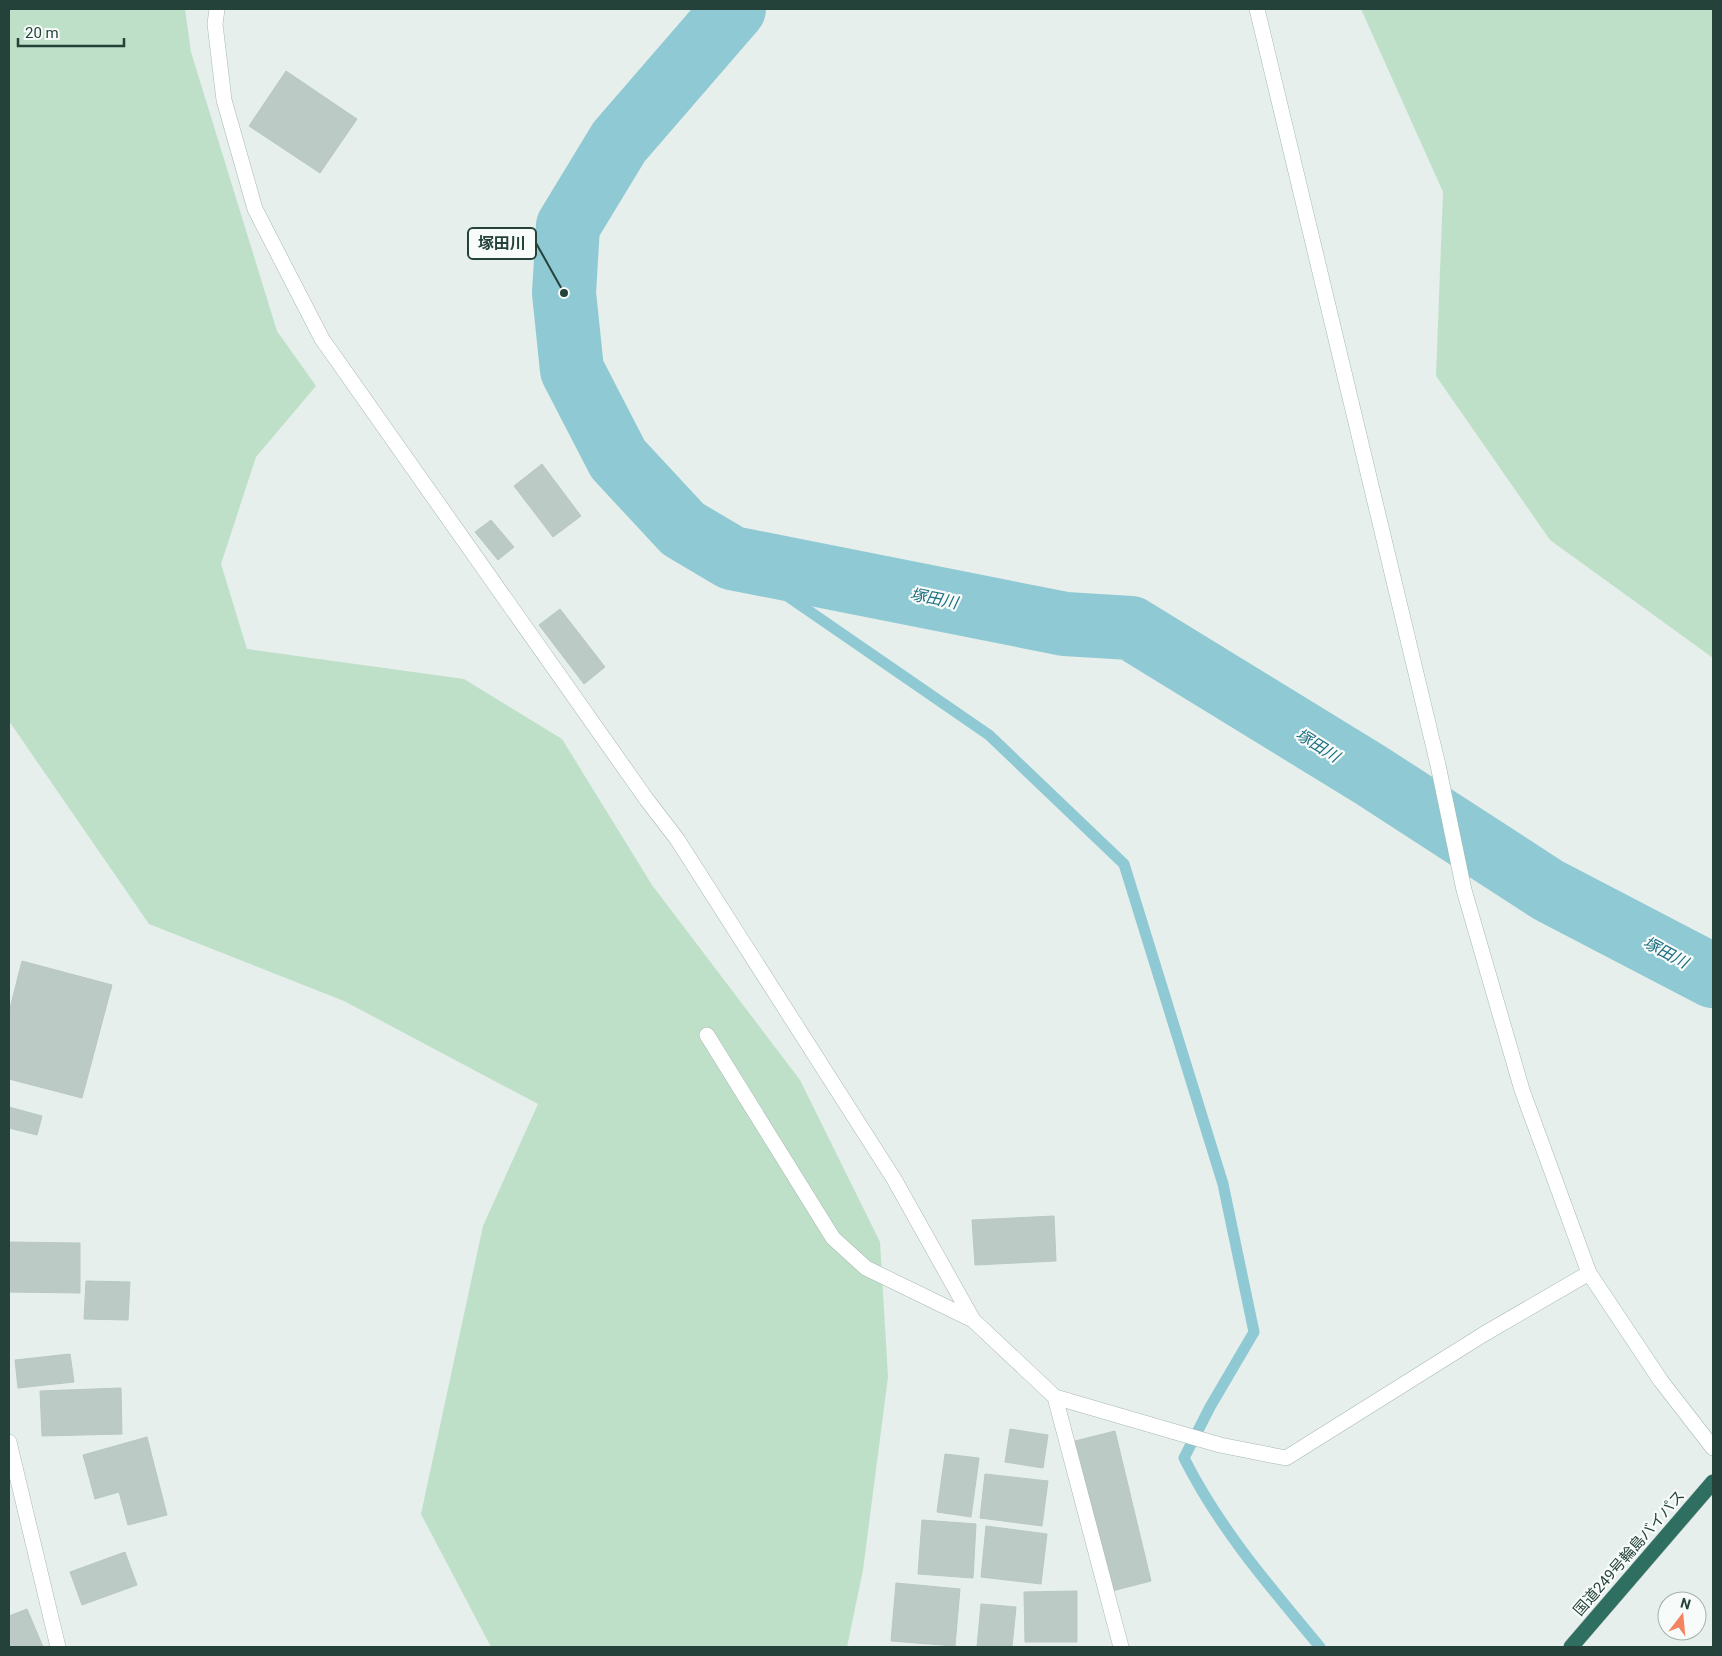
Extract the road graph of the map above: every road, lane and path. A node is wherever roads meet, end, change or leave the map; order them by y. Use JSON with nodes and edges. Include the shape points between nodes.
{"nodes":[{"id":1,"x":216,"y":9,"type":"edge"},
{"id":2,"x":1257,"y":9,"type":"edge"},
{"id":3,"x":707,"y":1035,"type":"dead end"},
{"id":4,"x":1589,"y":1273,"type":"junction"},
{"id":5,"x":973,"y":1320,"type":"junction"},
{"id":6,"x":1055,"y":1397,"type":"junction"},
{"id":7,"x":9,"y":1442,"type":"edge"},
{"id":8,"x":1713,"y":1448,"type":"edge"},
{"id":9,"x":1713,"y":1482,"type":"edge"},
{"id":10,"x":58,"y":1647,"type":"edge"},
{"id":11,"x":1120,"y":1647,"type":"edge"},
{"id":12,"x":1571,"y":1647,"type":"edge"}],
"edges":[{"from":1,"to":5,"type":"street","via":[[224,100],[255,209],[322,339],[677,840],[894,1179]]},
{"from":2,"to":4,"type":"street","via":[[1438,765],[1464,890],[1522,1090]]},
{"from":3,"to":5,"type":"street","via":[[833,1238],[866,1268]]},
{"from":4,"to":6,"type":"street","via":[[1484,1334],[1286,1458],[1220,1446]]},
{"from":4,"to":8,"type":"street","via":[[1660,1380]]},
{"from":5,"to":6,"type":"street"},
{"from":6,"to":11,"type":"street"},
{"from":7,"to":10,"type":"street"},
{"from":9,"to":12,"type":"highway","name":"国道249号輪島バイパス"}]}
